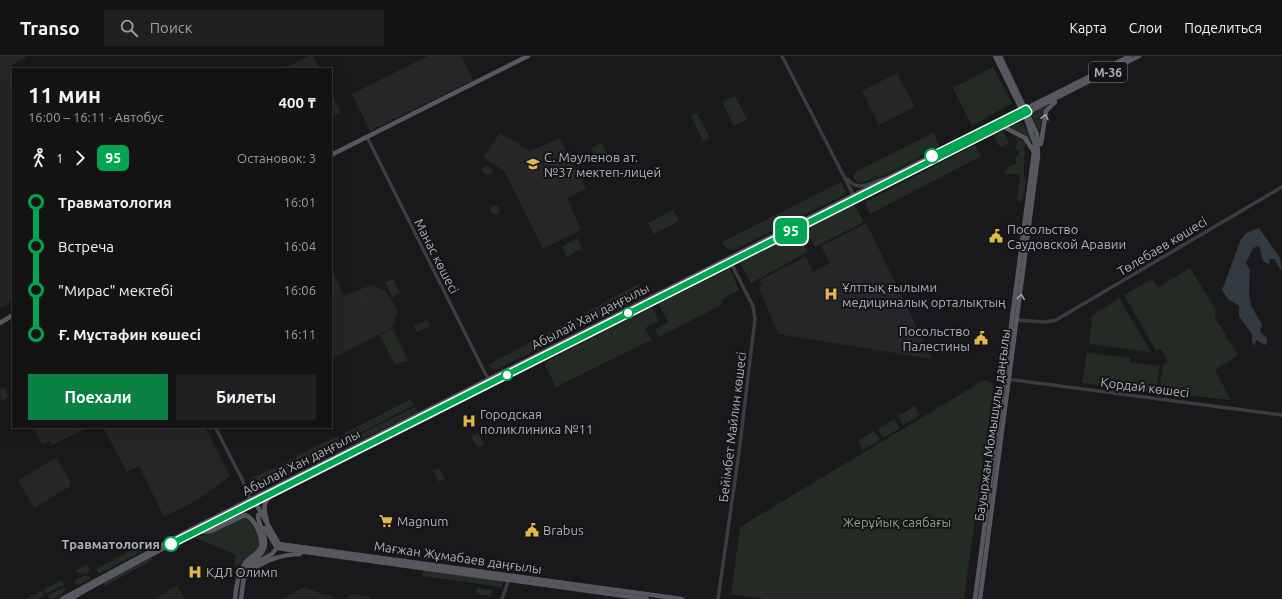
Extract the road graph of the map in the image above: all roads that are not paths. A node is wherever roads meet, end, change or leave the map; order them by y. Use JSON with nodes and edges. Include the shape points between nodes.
{"nodes":[{"id":1,"x":528,"y":56,"type":"edge"},
{"id":2,"x":782,"y":56,"type":"edge"},
{"id":3,"x":995,"y":56,"type":"edge"},
{"id":4,"x":1000,"y":56,"type":"edge"},
{"id":5,"x":1130,"y":56,"type":"edge"},
{"id":6,"x":1139,"y":56,"type":"edge"},
{"id":7,"x":1076,"y":88,"type":"junction"},
{"id":8,"x":1025,"y":112,"type":"junction"},
{"id":9,"x":1002,"y":126,"type":"junction"},
{"id":10,"x":366,"y":137,"type":"junction"},
{"id":11,"x":332,"y":154,"type":"edge"},
{"id":12,"x":1036,"y":154,"type":"junction"},
{"id":13,"x":844,"y":176,"type":"junction"},
{"id":14,"x":890,"y":178,"type":"junction"},
{"id":15,"x":1282,"y":187,"type":"edge"},
{"id":16,"x":854,"y":197,"type":"junction"},
{"id":17,"x":730,"y":260,"type":"junction"},
{"id":18,"x":12,"y":316,"type":"edge"},
{"id":19,"x":1012,"y":320,"type":"junction"},
{"id":20,"x":1018,"y":320,"type":"junction"},
{"id":21,"x":0,"y":323,"type":"edge"},
{"id":22,"x":488,"y":379,"type":"junction"},
{"id":23,"x":1008,"y":379,"type":"junction"},
{"id":24,"x":493,"y":382,"type":"junction"},
{"id":25,"x":1282,"y":416,"type":"edge"},
{"id":26,"x":216,"y":428,"type":"edge"},
{"id":27,"x":282,"y":488,"type":"junction"},
{"id":28,"x":252,"y":501,"type":"junction"},
{"id":29,"x":258,"y":515,"type":"junction"},
{"id":30,"x":269,"y":528,"type":"junction"},
{"id":31,"x":193,"y":532,"type":"junction"},
{"id":32,"x":278,"y":546,"type":"junction"},
{"id":33,"x":306,"y":552,"type":"junction"},
{"id":34,"x":252,"y":565,"type":"junction"},
{"id":35,"x":241,"y":571,"type":"junction"},
{"id":36,"x":509,"y":578,"type":"junction"},
{"id":37,"x":244,"y":579,"type":"junction"},
{"id":38,"x":632,"y":596,"type":"edge"},
{"id":39,"x":62,"y":599,"type":"edge"},
{"id":40,"x":70,"y":599,"type":"edge"},
{"id":41,"x":235,"y":599,"type":"edge"},
{"id":42,"x":240,"y":599,"type":"edge"},
{"id":43,"x":502,"y":599,"type":"edge"},
{"id":44,"x":647,"y":599,"type":"edge"},
{"id":45,"x":682,"y":599,"type":"edge"},
{"id":46,"x":718,"y":599,"type":"edge"},
{"id":47,"x":975,"y":599,"type":"edge"},
{"id":48,"x":980,"y":599,"type":"edge"}],
"edges":[{"from":1,"to":10,"type":"main road"},
{"from":2,"to":13,"type":"street"},
{"from":3,"to":8,"type":"main road"},
{"from":4,"to":8,"type":"main road"},
{"from":5,"to":8,"type":"main road","name":"Абылай Хан даңғылы","number":"M-36"},
{"from":6,"to":7,"type":"main road","name":"Абылай Хан даңғылы","number":"M-36"},
{"from":7,"to":8,"type":"main road","name":"Абылай Хан даңғылы","number":"M-36"},
{"from":12,"to":7,"type":"main road","one_way":true,"via":[[1049,107]]},
{"from":8,"to":9,"type":"main road","name":"Абылай Хан даңғылы","number":"M-36"},
{"from":8,"to":12,"type":"main road","name":"Бауыржан Момышұлы даңғылы","via":[[1037,134]]},
{"from":8,"to":14,"type":"main road","name":"Абылай Хан даңғылы","number":"M-36"},
{"from":9,"to":12,"type":"main road","via":[[1025,138]]},
{"from":9,"to":16,"type":"main road","name":"Абылай Хан даңғылы","number":"M-36"},
{"from":10,"to":11,"type":"main road"},
{"from":10,"to":22,"type":"street","name":"Манас көшесі"},
{"from":12,"to":19,"type":"main road","name":"Бауыржан Момышұлы даңғылы"},
{"from":20,"to":12,"type":"main road","name":"Бауыржан Момышұлы даңғылы","one_way":true},
{"from":13,"to":14,"type":"street","via":[[851,184],[863,187]]},
{"from":13,"to":16,"type":"street"},
{"from":14,"to":16,"type":"main road","name":"Абылай Хан даңғылы","number":"M-36"},
{"from":15,"to":20,"type":"street","name":"Төлебаев көшесі","via":[[1064,315],[1046,322]]},
{"from":16,"to":17,"type":"main road","name":"Абылай Хан даңғылы","number":"M-36"},
{"from":17,"to":22,"type":"main road","name":"Абылай Хан даңғылы","number":"M-36"},
{"from":17,"to":24,"type":"main road","name":"Абылай Хан даңғылы","number":"M-36"},
{"from":17,"to":46,"type":"street","name":"Бейімбет Майлин көшесі","via":[[752,306],[755,319]]},
{"from":18,"to":21,"type":"main road"},
{"from":19,"to":20,"type":"street"},
{"from":19,"to":23,"type":"main road","name":"Бауыржан Момышұлы даңғылы"},
{"from":20,"to":23,"type":"main road","name":"Бауыржан Момышұлы даңғылы"},
{"from":22,"to":24,"type":"street"},
{"from":22,"to":28,"type":"main road","name":"Абылай Хан даңғылы","number":"M-36"},
{"from":23,"to":25,"type":"street","name":"Қордай көшесі"},
{"from":23,"to":47,"type":"main road","name":"Бауыржан Момышұлы даңғылы"},
{"from":23,"to":48,"type":"main road","name":"Бауыржан Момышұлы даңғылы"},
{"from":24,"to":27,"type":"main road","name":"Абылай Хан даңғылы","number":"M-36"},
{"from":26,"to":28,"type":"street"},
{"from":27,"to":28,"type":"main road","name":"Абылай Хан даңғылы","number":"M-36"},
{"from":27,"to":30,"type":"main road","via":[[264,503]]},
{"from":28,"to":29,"type":"main road"},
{"from":28,"to":30,"type":"main road"},
{"from":28,"to":31,"type":"main road","name":"Абылай Хан даңғылы","number":"M-36"},
{"from":28,"to":39,"type":"main road","name":"Абылай Хан даңғылы","number":"M-36","via":[[153,549]]},
{"from":29,"to":32,"type":"main road"},
{"from":29,"to":35,"type":"main road","via":[[265,547],[261,555]]},
{"from":30,"to":32,"type":"main road"},
{"from":31,"to":35,"type":"main road","via":[[211,531],[241,517],[249,516],[261,538],[261,546],[257,553],[246,561]]},
{"from":31,"to":40,"type":"main road","name":"Абылай Хан даңғылы","number":"M-36"},
{"from":32,"to":33,"type":"main road","name":"Мағжан Жұмабаев даңғылы"},
{"from":32,"to":34,"type":"main road","via":[[272,554]]},
{"from":32,"to":36,"type":"main road","name":"Мағжан Жұмабаев даңғылы"},
{"from":33,"to":36,"type":"main road","name":"Мағжан Жұмабаев даңғылы"},
{"from":33,"to":37,"type":"main road","via":[[284,554],[250,571]]},
{"from":34,"to":35,"type":"main road"},
{"from":34,"to":37,"type":"main road"},
{"from":35,"to":41,"type":"main road"},
{"from":36,"to":38,"type":"main road","name":"Мағжан Жұмабаев даңғылы"},
{"from":36,"to":43,"type":"street"},
{"from":37,"to":42,"type":"main road"},
{"from":38,"to":44,"type":"main road","name":"Мағжан Жұмабаев даңғылы"},
{"from":38,"to":45,"type":"main road","name":"Мағжан Жұмабаев даңғылы"}]}
